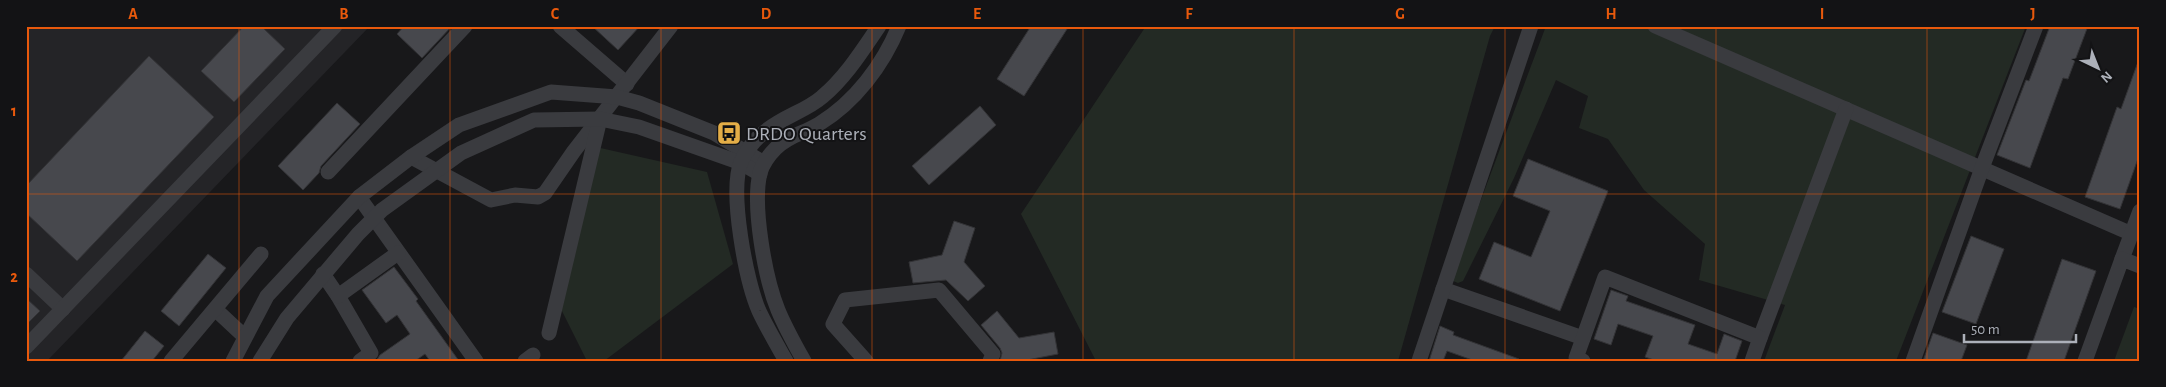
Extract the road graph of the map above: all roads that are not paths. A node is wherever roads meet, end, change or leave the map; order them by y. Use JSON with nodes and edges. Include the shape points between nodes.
{"nodes":[{"id":1,"x":335,"y":26,"type":"edge"},
{"id":2,"x":465,"y":26,"type":"edge"},
{"id":3,"x":560,"y":26,"type":"edge"},
{"id":4,"x":671,"y":26,"type":"edge"},
{"id":5,"x":879,"y":26,"type":"edge"},
{"id":6,"x":899,"y":26,"type":"edge"},
{"id":7,"x":1531,"y":26,"type":"edge"},
{"id":8,"x":1655,"y":26,"type":"edge"},
{"id":9,"x":2036,"y":26,"type":"edge"},
{"id":10,"x":628,"y":84,"type":"junction"},
{"id":11,"x":617,"y":98,"type":"junction"},
{"id":12,"x":1846,"y":109,"type":"junction"},
{"id":13,"x":600,"y":119,"type":"junction"},
{"id":14,"x":411,"y":157,"type":"junction"},
{"id":15,"x":744,"y":158,"type":"junction"},
{"id":16,"x":762,"y":168,"type":"junction"},
{"id":17,"x":1982,"y":168,"type":"junction"},
{"id":18,"x":438,"y":171,"type":"junction"},
{"id":19,"x":328,"y":172,"type":"dead end"},
{"id":20,"x":359,"y":196,"type":"junction"},
{"id":21,"x":2140,"y":212,"type":"edge"},
{"id":22,"x":374,"y":218,"type":"junction"},
{"id":23,"x":2132,"y":234,"type":"junction"},
{"id":24,"x":398,"y":253,"type":"junction"},
{"id":25,"x":261,"y":254,"type":"dead end"},
{"id":26,"x":2122,"y":259,"type":"junction"},
{"id":27,"x":2140,"y":266,"type":"edge"},
{"id":28,"x":26,"y":274,"type":"edge"},
{"id":29,"x":323,"y":274,"type":"junction"},
{"id":30,"x":1443,"y":289,"type":"junction"},
{"id":31,"x":338,"y":296,"type":"junction"},
{"id":32,"x":63,"y":309,"type":"junction"},
{"id":33,"x":215,"y":309,"type":"junction"},
{"id":34,"x":549,"y":333,"type":"dead end"},
{"id":35,"x":245,"y":337,"type":"junction"},
{"id":36,"x":1583,"y":338,"type":"junction"},
{"id":37,"x":1760,"y":338,"type":"junction"},
{"id":38,"x":26,"y":347,"type":"edge"},
{"id":39,"x":265,"y":357,"type":"edge"},
{"id":40,"x":171,"y":361,"type":"edge"},
{"id":41,"x":233,"y":361,"type":"edge"},
{"id":42,"x":360,"y":361,"type":"edge"},
{"id":43,"x":476,"y":361,"type":"edge"},
{"id":44,"x":786,"y":361,"type":"edge"},
{"id":45,"x":804,"y":361,"type":"edge"},
{"id":46,"x":866,"y":361,"type":"edge"},
{"id":47,"x":990,"y":361,"type":"edge"},
{"id":48,"x":1419,"y":361,"type":"edge"},
{"id":49,"x":1583,"y":361,"type":"edge"},
{"id":50,"x":1752,"y":361,"type":"edge"},
{"id":51,"x":1913,"y":361,"type":"edge"},
{"id":52,"x":2085,"y":361,"type":"edge"}],
"edges":[{"from":1,"to":32,"type":"street"},
{"from":2,"to":19,"type":"street"},
{"from":3,"to":10,"type":"street"},
{"from":4,"to":10,"type":"street"},
{"from":5,"to":15,"type":"street","via":[[822,98],[778,121],[760,135]]},
{"from":6,"to":16,"type":"street","via":[[868,81],[837,113],[790,136],[775,149]]},
{"from":7,"to":30,"type":"street"},
{"from":8,"to":12,"type":"street"},
{"from":9,"to":17,"type":"street"},
{"from":10,"to":11,"type":"street"},
{"from":11,"to":13,"type":"street"},
{"from":11,"to":14,"type":"street","via":[[551,92],[459,125]]},
{"from":11,"to":15,"type":"street","via":[[639,103],[714,133]]},
{"from":12,"to":17,"type":"street"},
{"from":12,"to":37,"type":"street"},
{"from":13,"to":15,"type":"street"},
{"from":13,"to":18,"type":"street","via":[[534,120],[461,153]]},
{"from":13,"to":18,"type":"street","via":[[538,197],[515,195],[491,200]]},
{"from":13,"to":34,"type":"street"},
{"from":14,"to":18,"type":"street"},
{"from":14,"to":20,"type":"street"},
{"from":15,"to":16,"type":"street"},
{"from":15,"to":44,"type":"street","via":[[737,182],[746,275],[758,310]]},
{"from":16,"to":45,"type":"street","via":[[758,199],[764,267],[778,311]]},
{"from":17,"to":23,"type":"street"},
{"from":17,"to":51,"type":"street"},
{"from":18,"to":22,"type":"street"},
{"from":20,"to":22,"type":"street"},
{"from":20,"to":35,"type":"street","via":[[267,296]]},
{"from":21,"to":23,"type":"street"},
{"from":22,"to":24,"type":"street"},
{"from":22,"to":29,"type":"street"},
{"from":23,"to":26,"type":"street"},
{"from":24,"to":31,"type":"street"},
{"from":24,"to":43,"type":"street"},
{"from":25,"to":33,"type":"street"},
{"from":26,"to":27,"type":"street"},
{"from":26,"to":52,"type":"street"},
{"from":28,"to":32,"type":"street"},
{"from":29,"to":31,"type":"street"},
{"from":29,"to":39,"type":"street","via":[[287,318]]},
{"from":30,"to":36,"type":"street"},
{"from":30,"to":48,"type":"street"},
{"from":31,"to":42,"type":"street","via":[[371,353]]},
{"from":32,"to":38,"type":"street"},
{"from":33,"to":35,"type":"street"},
{"from":33,"to":40,"type":"street"},
{"from":35,"to":41,"type":"street"},
{"from":36,"to":37,"type":"street","via":[[1604,277]]},
{"from":36,"to":49,"type":"street","via":[[1576,358]]},
{"from":37,"to":50,"type":"street"},
{"from":46,"to":47,"type":"street","via":[[833,324],[845,300],[940,290],[993,354]]}]}
